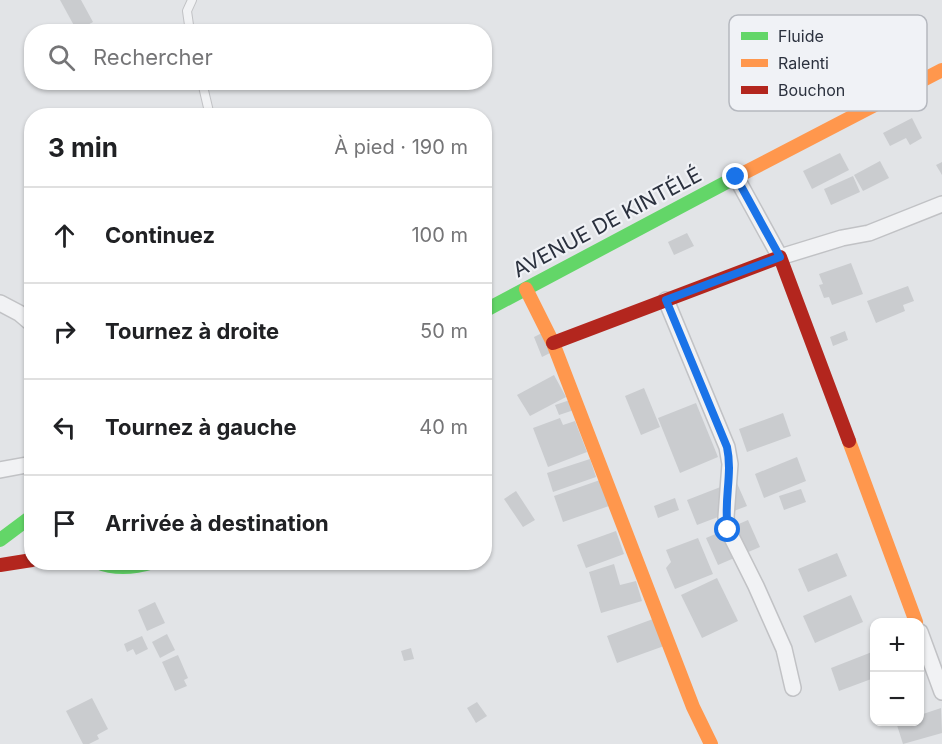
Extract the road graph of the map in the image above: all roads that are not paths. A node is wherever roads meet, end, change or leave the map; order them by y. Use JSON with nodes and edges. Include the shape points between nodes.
{"nodes":[{"id":1,"x":192,"y":0,"type":"edge"},
{"id":2,"x":189,"y":24,"type":"edge"},
{"id":3,"x":942,"y":70,"type":"edge"},
{"id":4,"x":927,"y":78,"type":"edge"},
{"id":5,"x":204,"y":90,"type":"edge"},
{"id":6,"x":208,"y":108,"type":"edge"},
{"id":7,"x":863,"y":111,"type":"edge"},
{"id":8,"x":736,"y":177,"type":"junction"},
{"id":9,"x":942,"y":204,"type":"edge"},
{"id":10,"x":780,"y":257,"type":"junction"},
{"id":11,"x":526,"y":289,"type":"junction"},
{"id":12,"x":666,"y":300,"type":"junction"},
{"id":13,"x":0,"y":303,"type":"edge"},
{"id":14,"x":492,"y":307,"type":"edge"},
{"id":15,"x":24,"y":317,"type":"edge"},
{"id":16,"x":553,"y":343,"type":"junction"},
{"id":17,"x":24,"y":466,"type":"edge"},
{"id":18,"x":0,"y":470,"type":"edge"},
{"id":19,"x":24,"y":522,"type":"edge"},
{"id":20,"x":0,"y":540,"type":"edge"},
{"id":21,"x":24,"y":561,"type":"edge"},
{"id":22,"x":0,"y":565,"type":"edge"},
{"id":23,"x":915,"y":618,"type":"edge"},
{"id":24,"x":924,"y":643,"type":"edge"},
{"id":25,"x":794,"y":688,"type":"dead end"},
{"id":26,"x":942,"y":692,"type":"edge"},
{"id":27,"x":711,"y":744,"type":"edge"}],
"edges":[{"from":1,"to":2,"type":"lane","via":[[187,11]]},
{"from":3,"to":4,"type":"street","name":"AVENUE DE KINTÉLÉ"},
{"from":5,"to":6,"type":"lane"},
{"from":7,"to":8,"type":"street","name":"AVENUE DE KINTÉLÉ"},
{"from":8,"to":10,"type":"street"},
{"from":8,"to":11,"type":"street","name":"AVENUE DE KINTÉLÉ"},
{"from":9,"to":10,"type":"street","via":[[869,233]]},
{"from":10,"to":12,"type":"street"},
{"from":10,"to":23,"type":"street"},
{"from":11,"to":14,"type":"street","name":"AVENUE DE KINTÉLÉ"},
{"from":11,"to":16,"type":"street"},
{"from":12,"to":16,"type":"street"},
{"from":12,"to":25,"type":"street","via":[[727,447],[728,530],[784,649]]},
{"from":13,"to":15,"type":"street"},
{"from":16,"to":27,"type":"street"},
{"from":17,"to":18,"type":"street"},
{"from":19,"to":20,"type":"street"},
{"from":21,"to":22,"type":"street"},
{"from":24,"to":26,"type":"street"}]}
